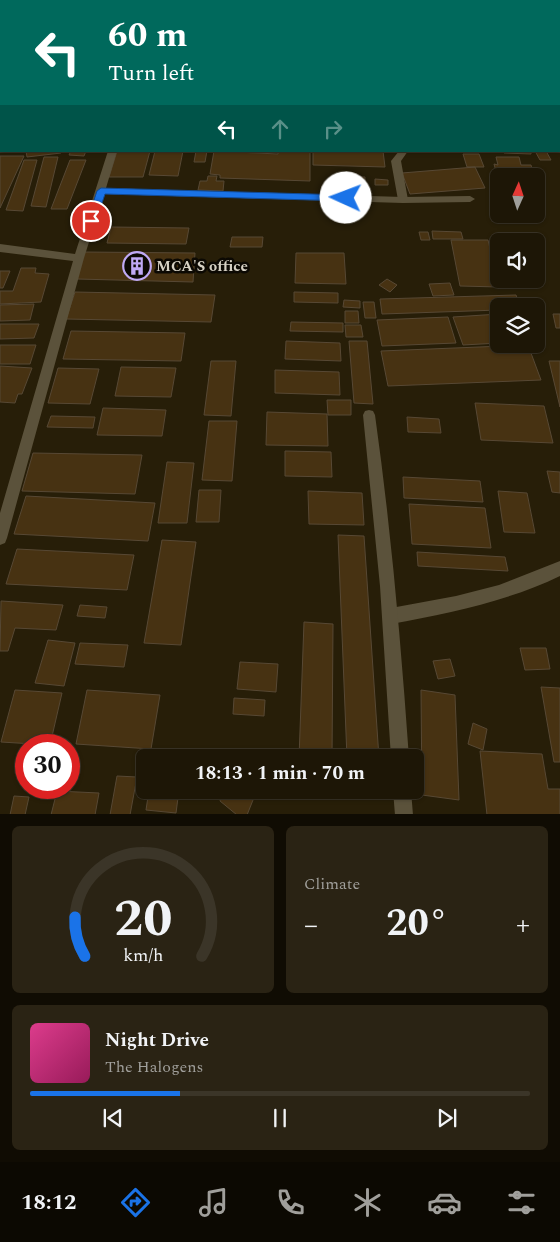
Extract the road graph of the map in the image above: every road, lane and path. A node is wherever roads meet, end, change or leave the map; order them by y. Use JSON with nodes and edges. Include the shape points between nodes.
{"nodes":[{"id":1,"x":113,"y":152,"type":"edge"},
{"id":2,"x":403,"y":152,"type":"edge"},
{"id":3,"x":101,"y":191,"type":"junction"},
{"id":4,"x":470,"y":199,"type":"dead end"},
{"id":5,"x":403,"y":200,"type":"junction"},
{"id":6,"x":0,"y":248,"type":"edge"},
{"id":7,"x":79,"y":258,"type":"junction"},
{"id":8,"x":369,"y":415,"type":"dead end"},
{"id":9,"x":0,"y":538,"type":"edge"},
{"id":10,"x":560,"y":568,"type":"edge"},
{"id":11,"x":391,"y":616,"type":"junction"},
{"id":12,"x":399,"y":749,"type":"edge"},
{"id":13,"x":403,"y":799,"type":"edge"},
{"id":14,"x":404,"y":814,"type":"edge"}],
"edges":[{"from":1,"to":3,"type":"street"},
{"from":2,"to":5,"type":"street","via":[[396,161]]},
{"from":3,"to":5,"type":"street"},
{"from":3,"to":7,"type":"street"},
{"from":4,"to":5,"type":"street"},
{"from":6,"to":7,"type":"street"},
{"from":7,"to":9,"type":"street"},
{"from":8,"to":11,"type":"street"},
{"from":10,"to":11,"type":"street","via":[[497,594]]},
{"from":11,"to":12,"type":"street"},
{"from":13,"to":14,"type":"street"}]}
